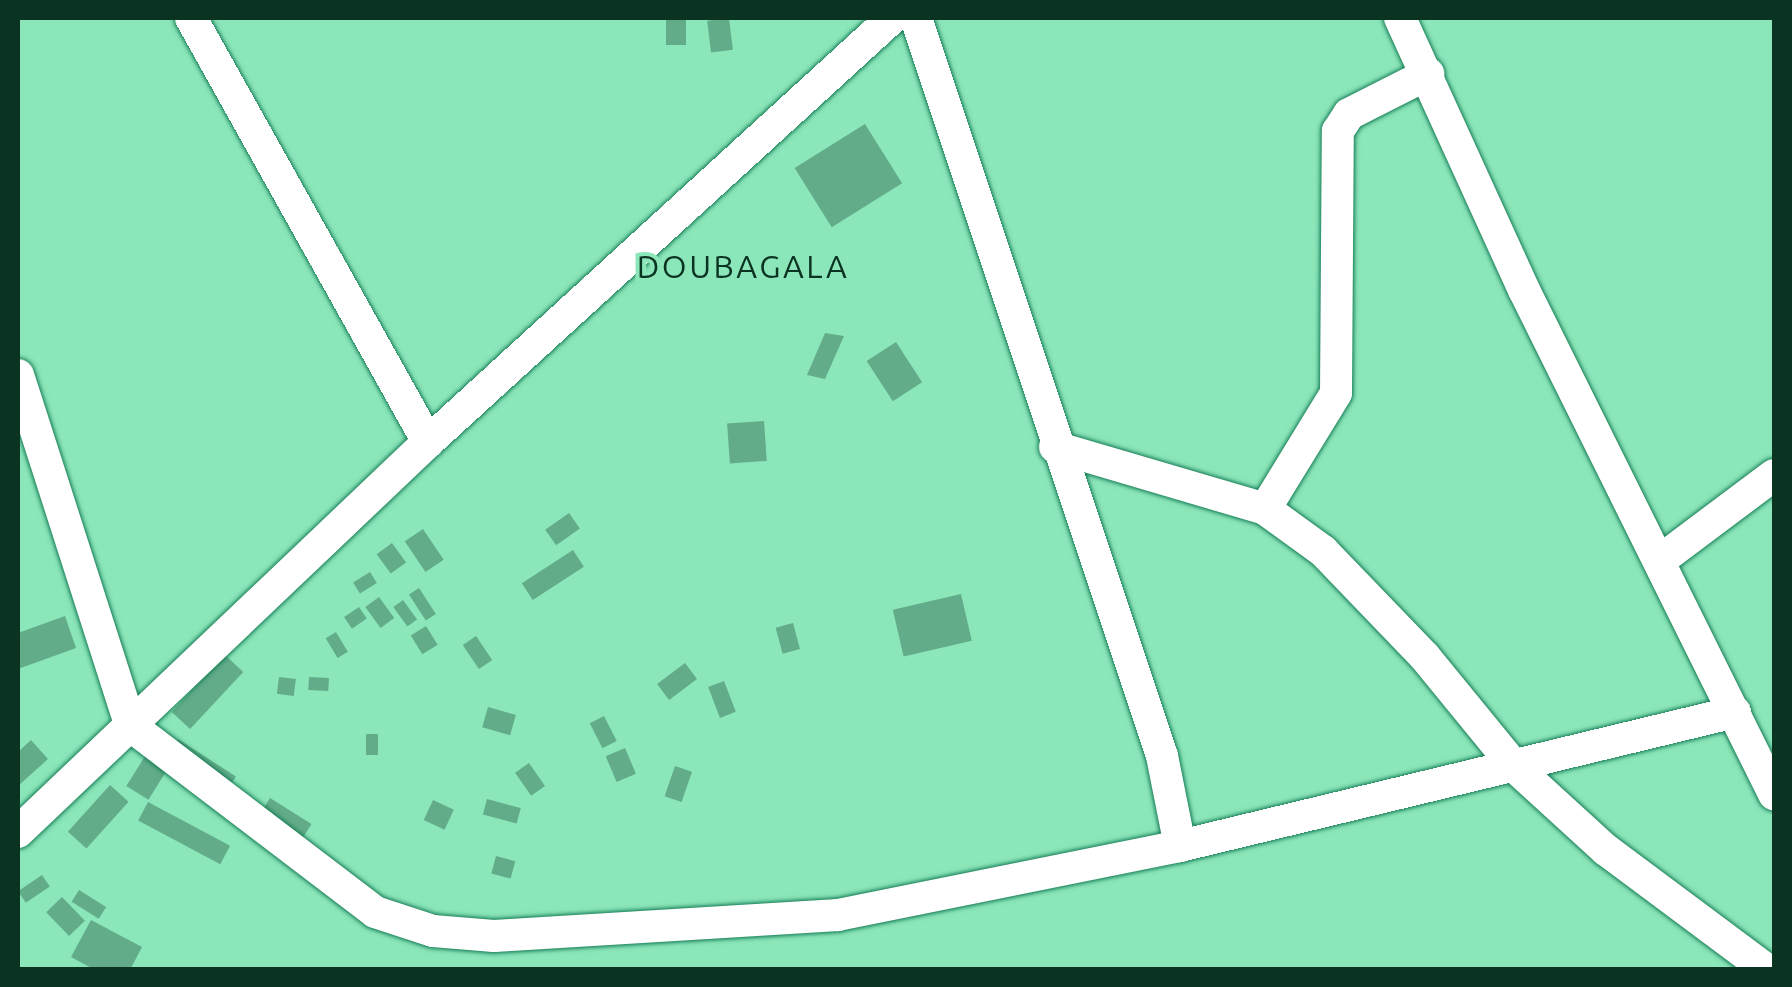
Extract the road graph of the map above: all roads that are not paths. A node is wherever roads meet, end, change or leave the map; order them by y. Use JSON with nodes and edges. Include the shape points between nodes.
{"nodes":[{"id":1,"x":191,"y":18,"type":"edge"},
{"id":2,"x":892,"y":18,"type":"edge"},
{"id":3,"x":916,"y":18,"type":"edge"},
{"id":4,"x":1400,"y":18,"type":"edge"},
{"id":5,"x":1428,"y":74,"type":"junction"},
{"id":6,"x":18,"y":375,"type":"edge"},
{"id":7,"x":428,"y":442,"type":"junction"},
{"id":8,"x":1055,"y":447,"type":"junction"},
{"id":9,"x":1774,"y":475,"type":"edge"},
{"id":10,"x":1265,"y":509,"type":"junction"},
{"id":11,"x":1662,"y":559,"type":"junction"},
{"id":12,"x":1735,"y":712,"type":"junction"},
{"id":13,"x":131,"y":726,"type":"junction"},
{"id":14,"x":1514,"y":766,"type":"junction"},
{"id":15,"x":1774,"y":794,"type":"edge"},
{"id":16,"x":18,"y":832,"type":"edge"},
{"id":17,"x":1180,"y":846,"type":"junction"},
{"id":18,"x":1768,"y":970,"type":"edge"}],
"edges":[{"from":1,"to":7,"type":"street"},
{"from":2,"to":7,"type":"street"},
{"from":3,"to":8,"type":"street"},
{"from":4,"to":5,"type":"street"},
{"from":5,"to":10,"type":"street","via":[[1349,114],[1338,131],[1336,393]]},
{"from":5,"to":11,"type":"street","via":[[1524,290]]},
{"from":6,"to":13,"type":"street"},
{"from":7,"to":13,"type":"street"},
{"from":8,"to":10,"type":"street"},
{"from":8,"to":17,"type":"street","via":[[1162,756]]},
{"from":9,"to":11,"type":"street"},
{"from":10,"to":14,"type":"street","via":[[1323,551],[1425,657]]},
{"from":11,"to":12,"type":"street","via":[[1680,610]]},
{"from":12,"to":14,"type":"street"},
{"from":12,"to":15,"type":"street"},
{"from":13,"to":16,"type":"street"},
{"from":13,"to":17,"type":"street","via":[[375,912],[464,935],[838,915]]},
{"from":14,"to":17,"type":"street"},
{"from":14,"to":18,"type":"street","via":[[1606,850]]}]}
